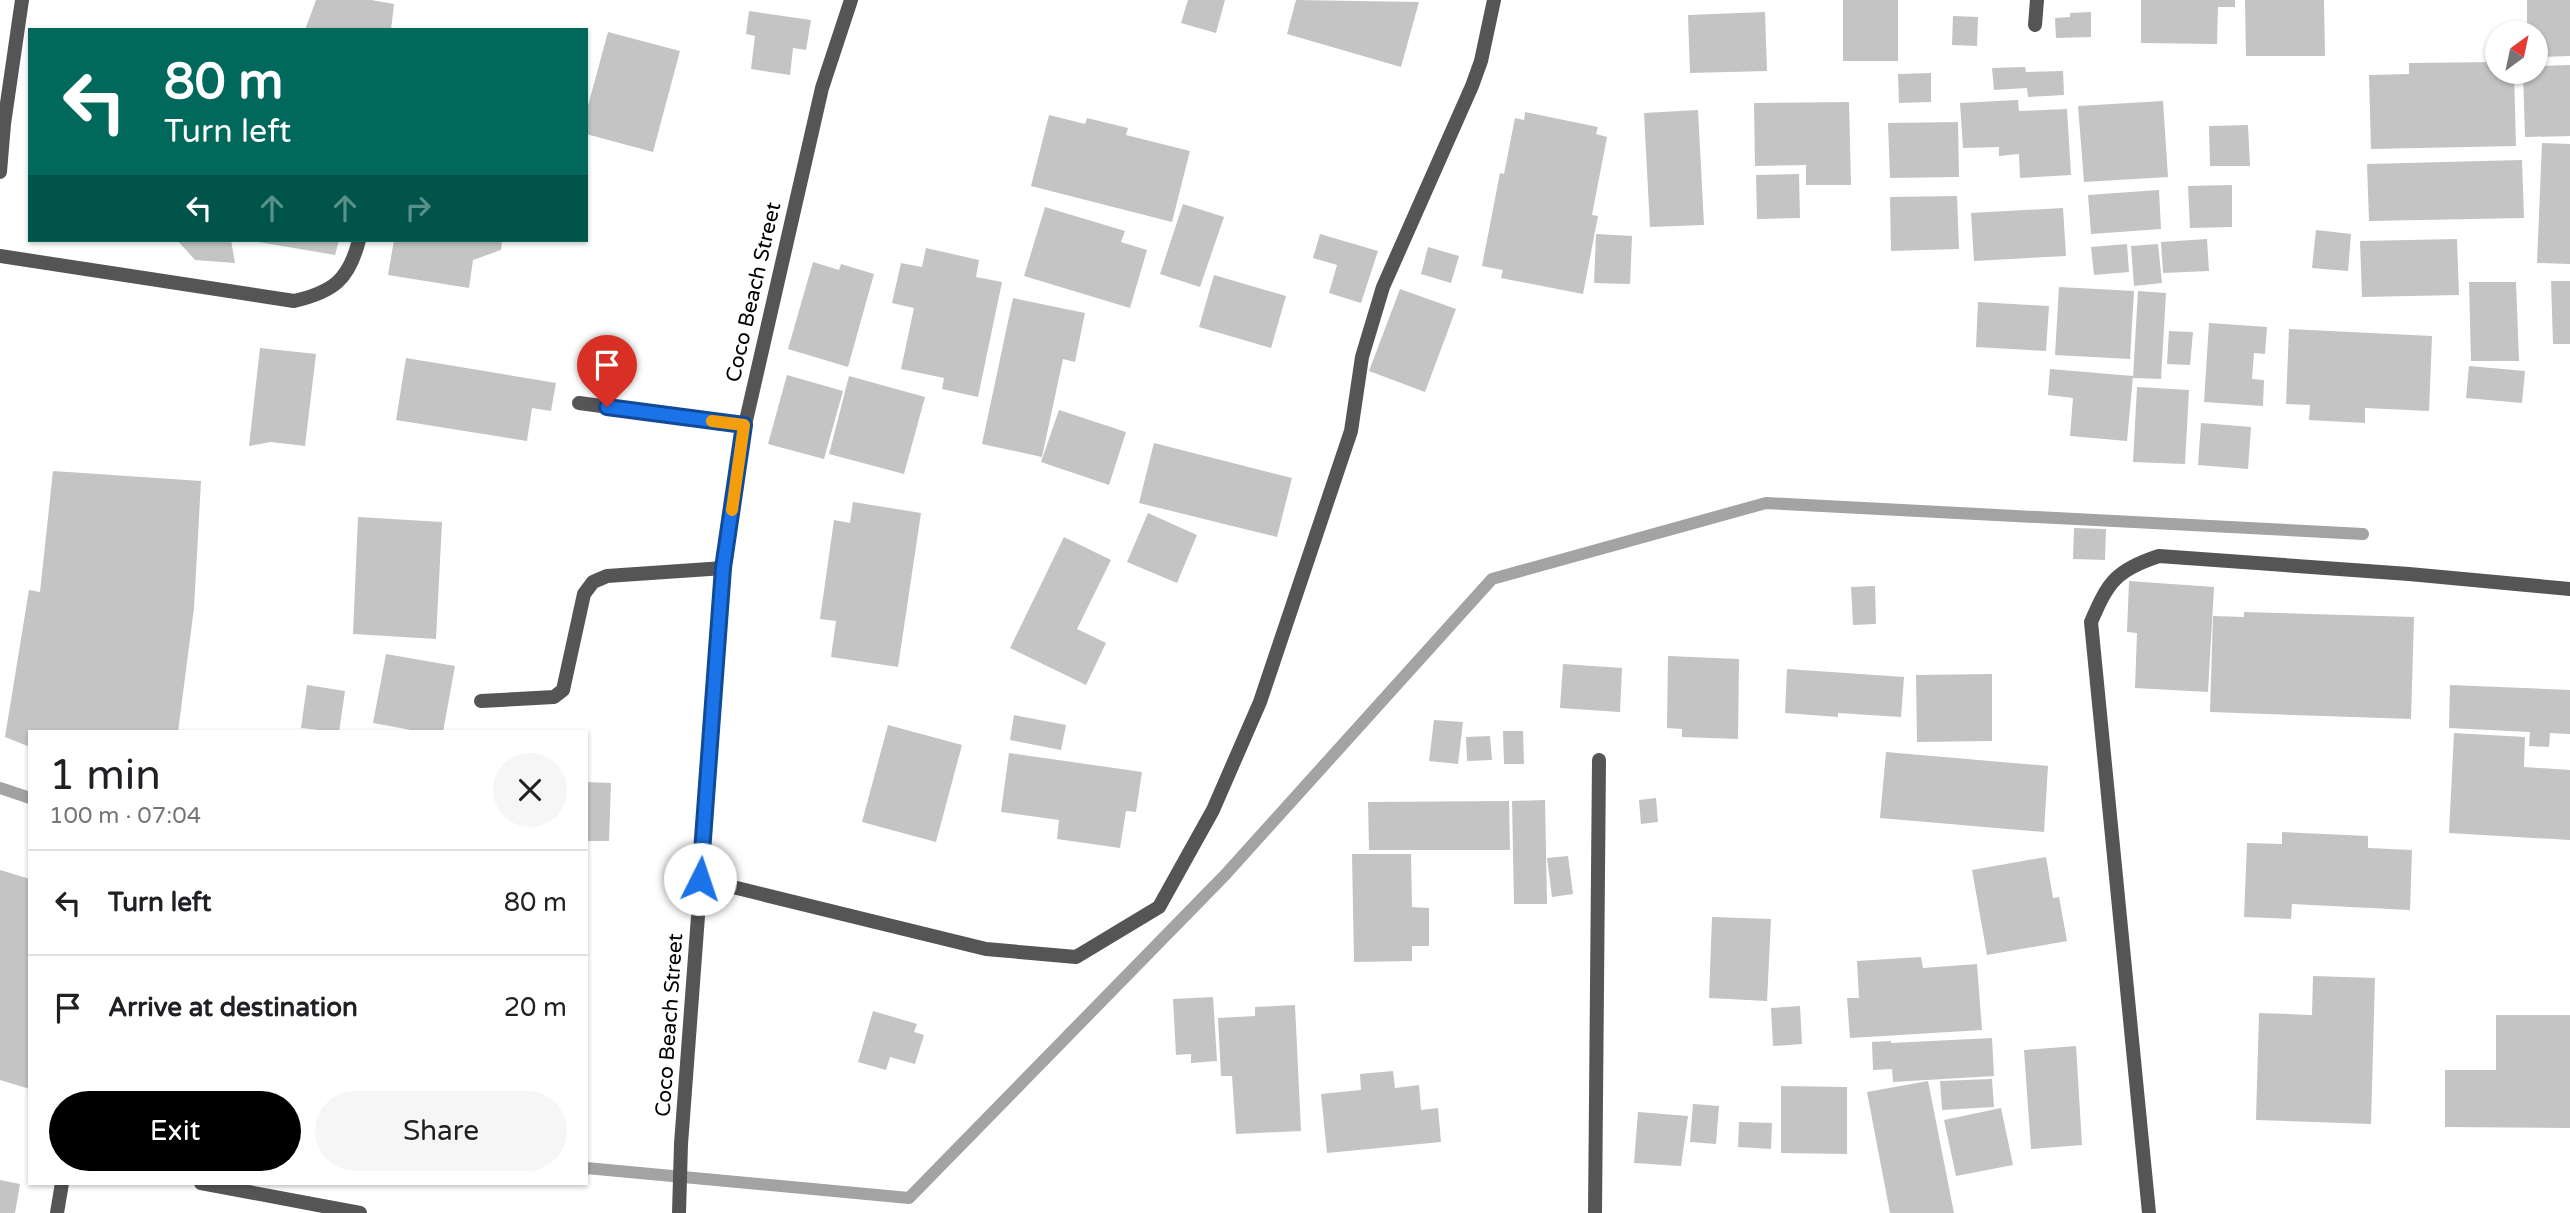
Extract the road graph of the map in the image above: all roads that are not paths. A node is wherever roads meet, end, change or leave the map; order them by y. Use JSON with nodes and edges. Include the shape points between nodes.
{"nodes":[{"id":1,"x":22,"y":0,"type":"edge"},
{"id":2,"x":851,"y":0,"type":"edge"},
{"id":3,"x":1494,"y":0,"type":"edge"},
{"id":4,"x":2037,"y":0,"type":"edge"},
{"id":5,"x":2035,"y":25,"type":"dead end"},
{"id":6,"x":0,"y":172,"type":"edge"},
{"id":7,"x":358,"y":242,"type":"edge"},
{"id":8,"x":0,"y":256,"type":"edge"},
{"id":9,"x":579,"y":403,"type":"dead end"},
{"id":10,"x":744,"y":425,"type":"junction"},
{"id":11,"x":723,"y":568,"type":"junction"},
{"id":12,"x":2570,"y":589,"type":"edge"},
{"id":13,"x":481,"y":701,"type":"dead end"},
{"id":14,"x":1599,"y":760,"type":"dead end"},
{"id":15,"x":700,"y":879,"type":"junction"},
{"id":16,"x":62,"y":1185,"type":"edge"},
{"id":17,"x":212,"y":1185,"type":"edge"},
{"id":18,"x":57,"y":1213,"type":"edge"},
{"id":19,"x":360,"y":1213,"type":"edge"},
{"id":20,"x":679,"y":1213,"type":"edge"},
{"id":21,"x":1595,"y":1213,"type":"edge"},
{"id":22,"x":2149,"y":1213,"type":"edge"}],
"edges":[{"from":1,"to":6,"type":"street"},
{"from":2,"to":10,"type":"street","name":"Coco Beach Street","via":[[822,88]]},
{"from":3,"to":15,"type":"street","via":[[1472,86],[1383,287],[1362,357],[1351,431],[1260,702],[1213,810],[1159,907],[1076,957],[986,948]]},
{"from":4,"to":5,"type":"street"},
{"from":7,"to":8,"type":"street","via":[[340,282],[320,295],[294,301]]},
{"from":9,"to":10,"type":"street"},
{"from":10,"to":11,"type":"street","name":"Coco Beach Street"},
{"from":11,"to":13,"type":"street","via":[[607,576],[593,582],[584,594],[563,690],[554,697]]},
{"from":11,"to":15,"type":"street","name":"Coco Beach Street"},
{"from":12,"to":22,"type":"street","via":[[2159,556],[2133,565],[2105,589],[2091,622]]},
{"from":14,"to":21,"type":"street"},
{"from":15,"to":20,"type":"street","name":"Coco Beach Street"},
{"from":16,"to":18,"type":"street"},
{"from":17,"to":19,"type":"street"}]}
